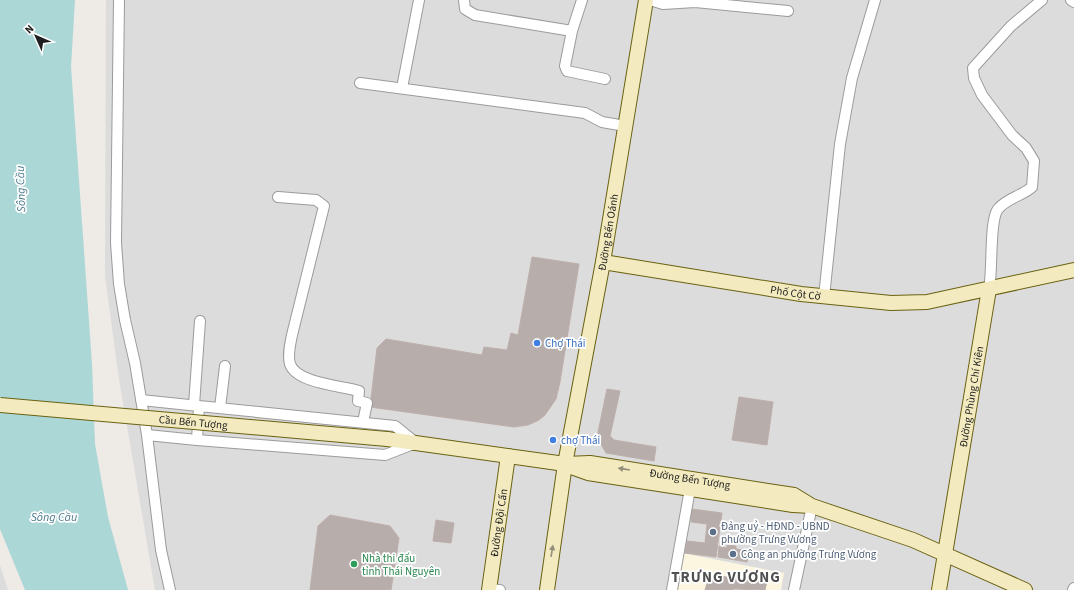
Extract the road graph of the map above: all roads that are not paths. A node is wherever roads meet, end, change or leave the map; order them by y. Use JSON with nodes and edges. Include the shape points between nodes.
{"nodes":[{"id":1,"x":119,"y":0,"type":"edge"},
{"id":2,"x":419,"y":0,"type":"edge"},
{"id":3,"x":464,"y":0,"type":"edge"},
{"id":4,"x":582,"y":0,"type":"edge"},
{"id":5,"x":646,"y":0,"type":"edge"},
{"id":6,"x":650,"y":0,"type":"edge"},
{"id":7,"x":875,"y":0,"type":"edge"},
{"id":8,"x":1042,"y":0,"type":"edge"},
{"id":9,"x":1071,"y":0,"type":"edge"},
{"id":10,"x":1074,"y":2,"type":"edge"},
{"id":11,"x":788,"y":11,"type":"dead end"},
{"id":12,"x":572,"y":31,"type":"junction"},
{"id":13,"x":605,"y":79,"type":"dead end"},
{"id":14,"x":360,"y":83,"type":"dead end"},
{"id":15,"x":402,"y":88,"type":"junction"},
{"id":16,"x":625,"y":126,"type":"junction"},
{"id":17,"x":278,"y":197,"type":"dead end"},
{"id":18,"x":603,"y":262,"type":"junction"},
{"id":19,"x":1074,"y":270,"type":"edge"},
{"id":20,"x":989,"y":289,"type":"junction"},
{"id":21,"x":824,"y":297,"type":"junction"},
{"id":22,"x":200,"y":321,"type":"dead end"},
{"id":23,"x":225,"y":366,"type":"dead end"},
{"id":24,"x":141,"y":400,"type":"junction"},
{"id":25,"x":0,"y":405,"type":"edge"},
{"id":26,"x":197,"y":406,"type":"junction"},
{"id":27,"x":220,"y":408,"type":"junction"},
{"id":28,"x":363,"y":422,"type":"junction"},
{"id":29,"x":147,"y":435,"type":"junction"},
{"id":30,"x":387,"y":439,"type":"joint"},
{"id":31,"x":197,"y":440,"type":"junction"},
{"id":32,"x":416,"y":443,"type":"junction"},
{"id":33,"x":508,"y":456,"type":"junction"},
{"id":34,"x":565,"y":464,"type":"junction"},
{"id":35,"x":690,"y":489,"type":"junction"},
{"id":36,"x":812,"y":506,"type":"junction"},
{"id":37,"x":944,"y":555,"type":"junction"},
{"id":38,"x":170,"y":590,"type":"edge"},
{"id":39,"x":493,"y":590,"type":"edge"},
{"id":40,"x":546,"y":590,"type":"edge"},
{"id":41,"x":672,"y":590,"type":"edge"},
{"id":42,"x":794,"y":590,"type":"edge"},
{"id":43,"x":939,"y":590,"type":"edge"},
{"id":44,"x":1025,"y":590,"type":"edge"}],
"edges":[{"from":1,"to":24,"type":"street","via":[[116,243],[125,320]]},
{"from":2,"to":15,"type":"street"},
{"from":3,"to":12,"type":"street","via":[[465,9],[475,15]]},
{"from":4,"to":12,"type":"street"},
{"from":5,"to":16,"type":"street","name":"Đường Bến Oánh"},
{"from":6,"to":11,"type":"street","via":[[663,4],[695,2]]},
{"from":7,"to":21,"type":"street","via":[[852,78],[840,144]]},
{"from":8,"to":20,"type":"street","via":[[1011,26],[973,68],[974,78],[982,95],[1034,161],[1032,187],[1004,204],[993,217]]},
{"from":9,"to":10,"type":"street"},
{"from":12,"to":13,"type":"street","via":[[565,66],[567,71]]},
{"from":14,"to":15,"type":"street"},
{"from":15,"to":16,"type":"street","via":[[585,113],[602,122]]},
{"from":16,"to":18,"type":"street","name":"Đường Bến Oánh"},
{"from":17,"to":28,"type":"street","via":[[316,200],[324,206],[293,331],[290,364],[301,376],[316,382],[359,391],[358,401],[367,403]]},
{"from":18,"to":21,"type":"street","name":"Phố Cột Cờ"},
{"from":18,"to":34,"type":"street","name":"Đường Bến Oánh"},
{"from":19,"to":20,"type":"street"},
{"from":20,"to":21,"type":"street","name":"Phố Cột Cờ","via":[[927,302],[891,303]]},
{"from":20,"to":37,"type":"street","name":"Đường Phùng Chí Kiên"},
{"from":22,"to":26,"type":"street"},
{"from":23,"to":27,"type":"street"},
{"from":24,"to":26,"type":"street"},
{"from":24,"to":29,"type":"street"},
{"from":25,"to":30,"type":"street","name":"Cầu Bến Tượng","bridge":true},
{"from":26,"to":27,"type":"street"},
{"from":26,"to":31,"type":"street"},
{"from":27,"to":28,"type":"street"},
{"from":28,"to":32,"type":"street","via":[[395,426]]},
{"from":29,"to":31,"type":"street"},
{"from":29,"to":38,"type":"street","via":[[161,550]]},
{"from":30,"to":32,"type":"street","name":"Đường Bến Tượng"},
{"from":31,"to":32,"type":"street","via":[[385,455]]},
{"from":32,"to":33,"type":"street","name":"Đường Bến Tượng"},
{"from":33,"to":34,"type":"street","name":"Đường Bến Tượng"},
{"from":33,"to":39,"type":"street","name":"Đường Đội Cấn"},
{"from":34,"to":35,"type":"street","name":"Đường Bến Tượng","via":[[588,473]]},
{"from":36,"to":34,"type":"street","name":"Đường Bến Tượng","one_way":true,"via":[[794,495],[590,463]]},
{"from":40,"to":34,"type":"street","one_way":true},
{"from":35,"to":36,"type":"street","name":"Đường Bến Tượng"},
{"from":35,"to":41,"type":"street"},
{"from":36,"to":37,"type":"street","name":"Đường Bến Tượng","via":[[912,540]]},
{"from":36,"to":42,"type":"street"},
{"from":37,"to":43,"type":"street","name":"Đường Phùng Chí Kiên"},
{"from":37,"to":44,"type":"street","name":"Đường Bến Tượng"}]}
